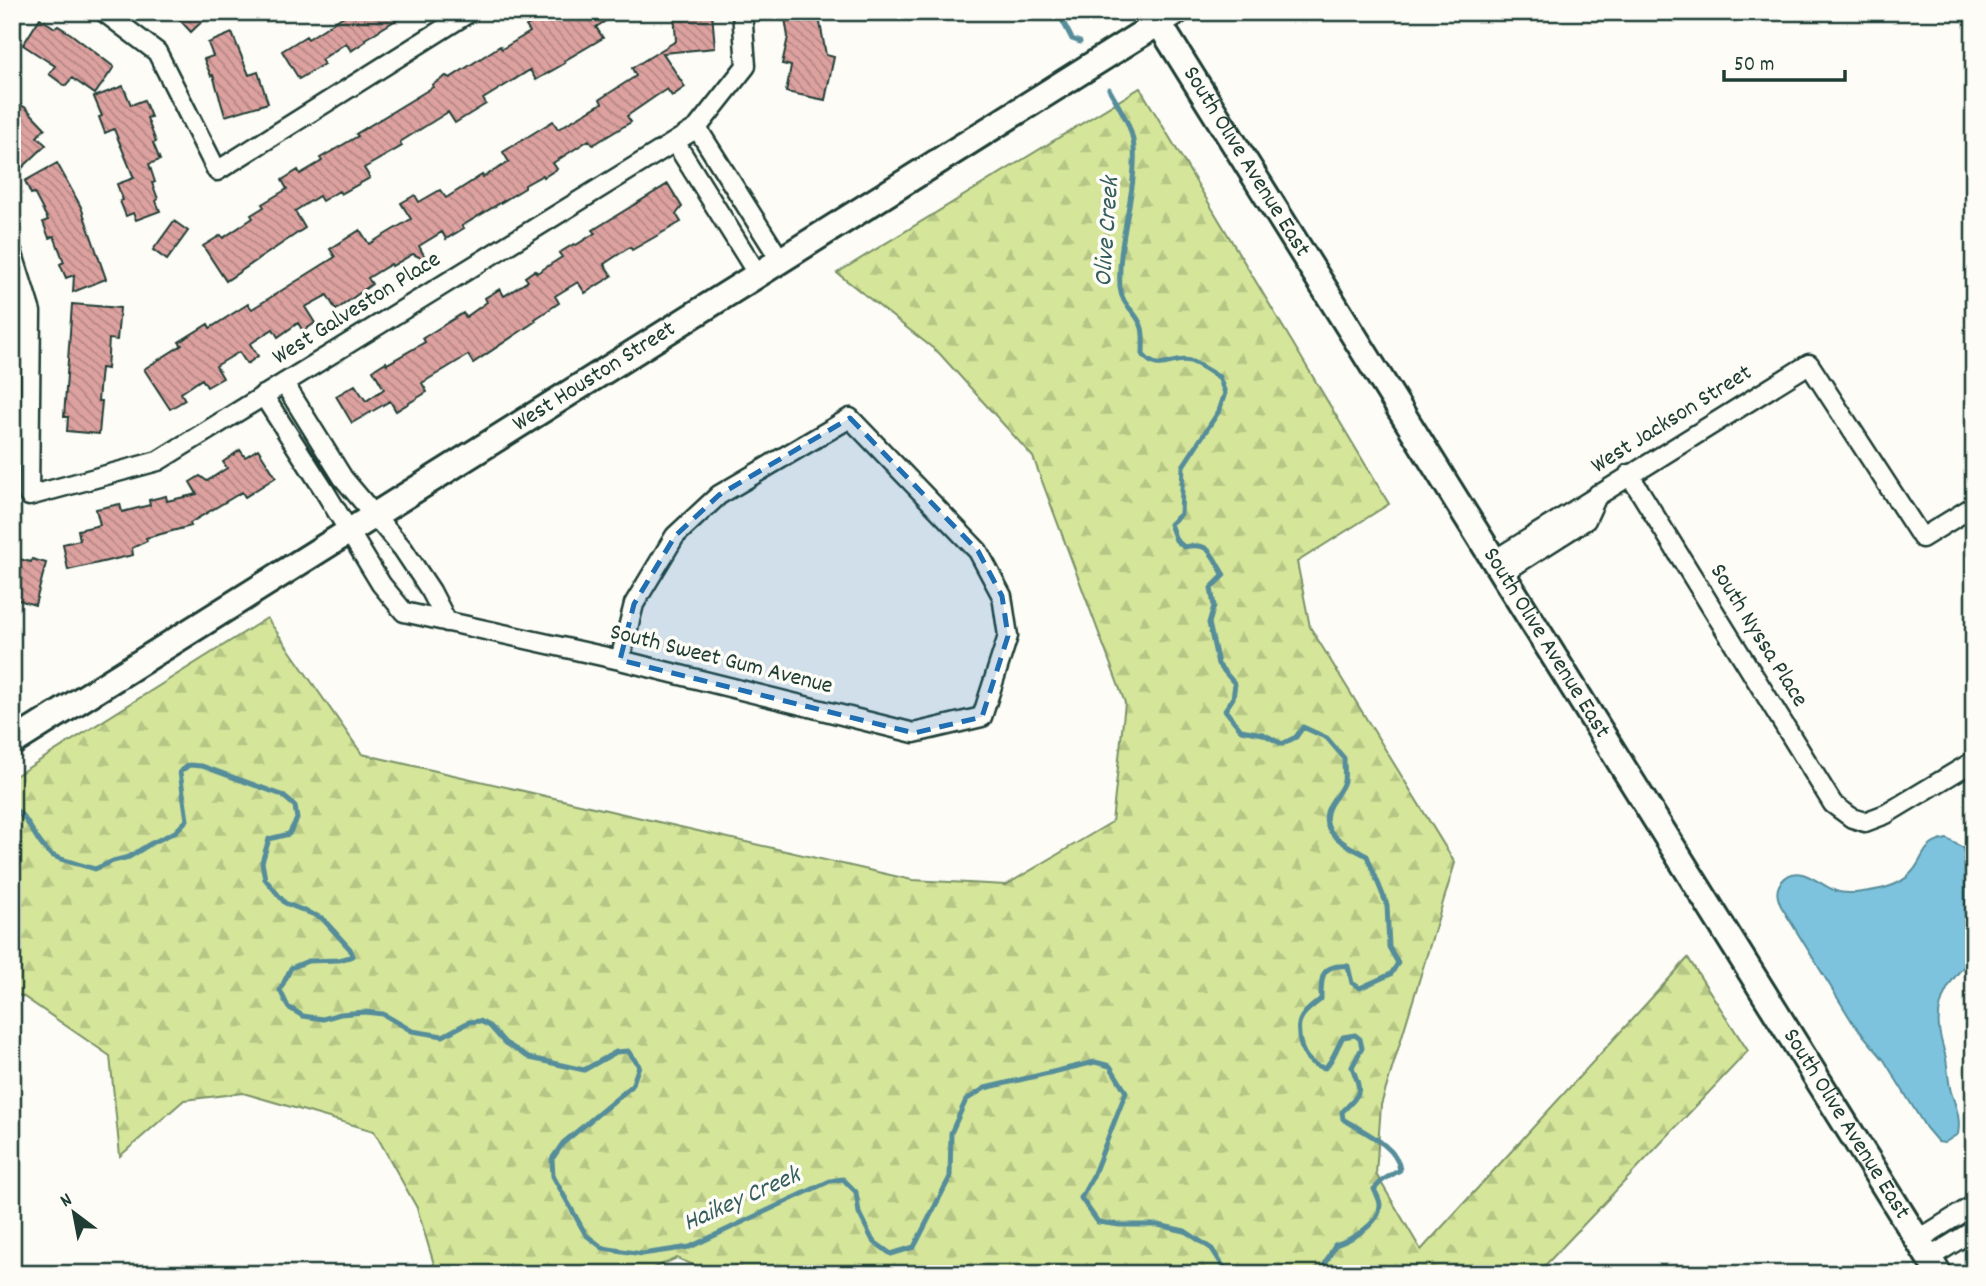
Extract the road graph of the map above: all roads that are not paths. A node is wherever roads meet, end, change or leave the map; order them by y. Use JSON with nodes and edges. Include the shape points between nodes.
{"nodes":[{"id":1,"x":104,"y":12,"type":"edge"},
{"id":2,"x":470,"y":12,"type":"edge"},
{"id":3,"x":742,"y":12,"type":"edge"},
{"id":4,"x":1162,"y":16,"type":"edge"},
{"id":5,"x":445,"y":19,"type":"edge"},
{"id":6,"x":697,"y":128,"type":"junction"},
{"id":7,"x":675,"y":142,"type":"junction"},
{"id":8,"x":12,"y":251,"type":"edge"},
{"id":9,"x":781,"y":261,"type":"junction"},
{"id":10,"x":758,"y":275,"type":"junction"},
{"id":11,"x":284,"y":383,"type":"junction"},
{"id":12,"x":263,"y":396,"type":"junction"},
{"id":13,"x":1629,"y":474,"type":"junction"},
{"id":14,"x":1974,"y":506,"type":"edge"},
{"id":15,"x":375,"y":516,"type":"junction"},
{"id":16,"x":350,"y":532,"type":"junction"},
{"id":17,"x":1497,"y":567,"type":"junction"},
{"id":18,"x":447,"y":622,"type":"junction"},
{"id":19,"x":620,"y":660,"type":"junction"},
{"id":20,"x":12,"y":743,"type":"edge"},
{"id":21,"x":1974,"y":761,"type":"edge"},
{"id":22,"x":1974,"y":1205,"type":"edge"},
{"id":23,"x":1974,"y":1230,"type":"edge"},
{"id":24,"x":1929,"y":1257,"type":"edge"}],
"edges":[{"from":1,"to":5,"type":"street","via":[[157,52],[217,171]]},
{"from":2,"to":5,"type":"street"},
{"from":3,"to":6,"type":"street","name":"West Galveston Place","via":[[746,66]]},
{"from":4,"to":9,"type":"street","name":"West Houston Street"},
{"from":4,"to":17,"type":"street","name":"South Olive Avenue East"},
{"from":6,"to":7,"type":"street","name":"West Galveston Place"},
{"from":6,"to":9,"type":"street"},
{"from":7,"to":10,"type":"street"},
{"from":7,"to":11,"type":"street","name":"West Galveston Place"},
{"from":8,"to":12,"type":"street","name":"West Galveston Place","via":[[32,312],[29,496],[158,461]]},
{"from":9,"to":10,"type":"street","name":"West Houston Street"},
{"from":10,"to":15,"type":"street","name":"West Houston Street"},
{"from":11,"to":12,"type":"street","name":"West Galveston Place"},
{"from":11,"to":15,"type":"street","via":[[343,478]]},
{"from":12,"to":16,"type":"street","name":"South Sweet Gum Avenue"},
{"from":13,"to":14,"type":"street","name":"West Jackson Street","via":[[1809,364],[1922,538]]},
{"from":13,"to":17,"type":"street","name":"West Jackson Street"},
{"from":13,"to":21,"type":"street","name":"South Nyssa Place","via":[[1833,804],[1865,822]]},
{"from":15,"to":16,"type":"street","name":"West Houston Street"},
{"from":15,"to":18,"type":"street","via":[[409,558]]},
{"from":16,"to":18,"type":"street","name":"South Sweet Gum Avenue","via":[[404,612]]},
{"from":16,"to":20,"type":"street","name":"West Houston Street"},
{"from":17,"to":24,"type":"street","name":"South Olive Avenue East"},
{"from":18,"to":19,"type":"street","name":"South Sweet Gum Avenue"},
{"from":19,"to":19,"type":"street","name":"South Sweet Gum Avenue","via":[[635,604],[675,536],[719,495],[850,418],[978,551],[1002,596],[1008,636],[982,718],[914,733]]},
{"from":22,"to":24,"type":"street"},
{"from":23,"to":24,"type":"street"}]}
